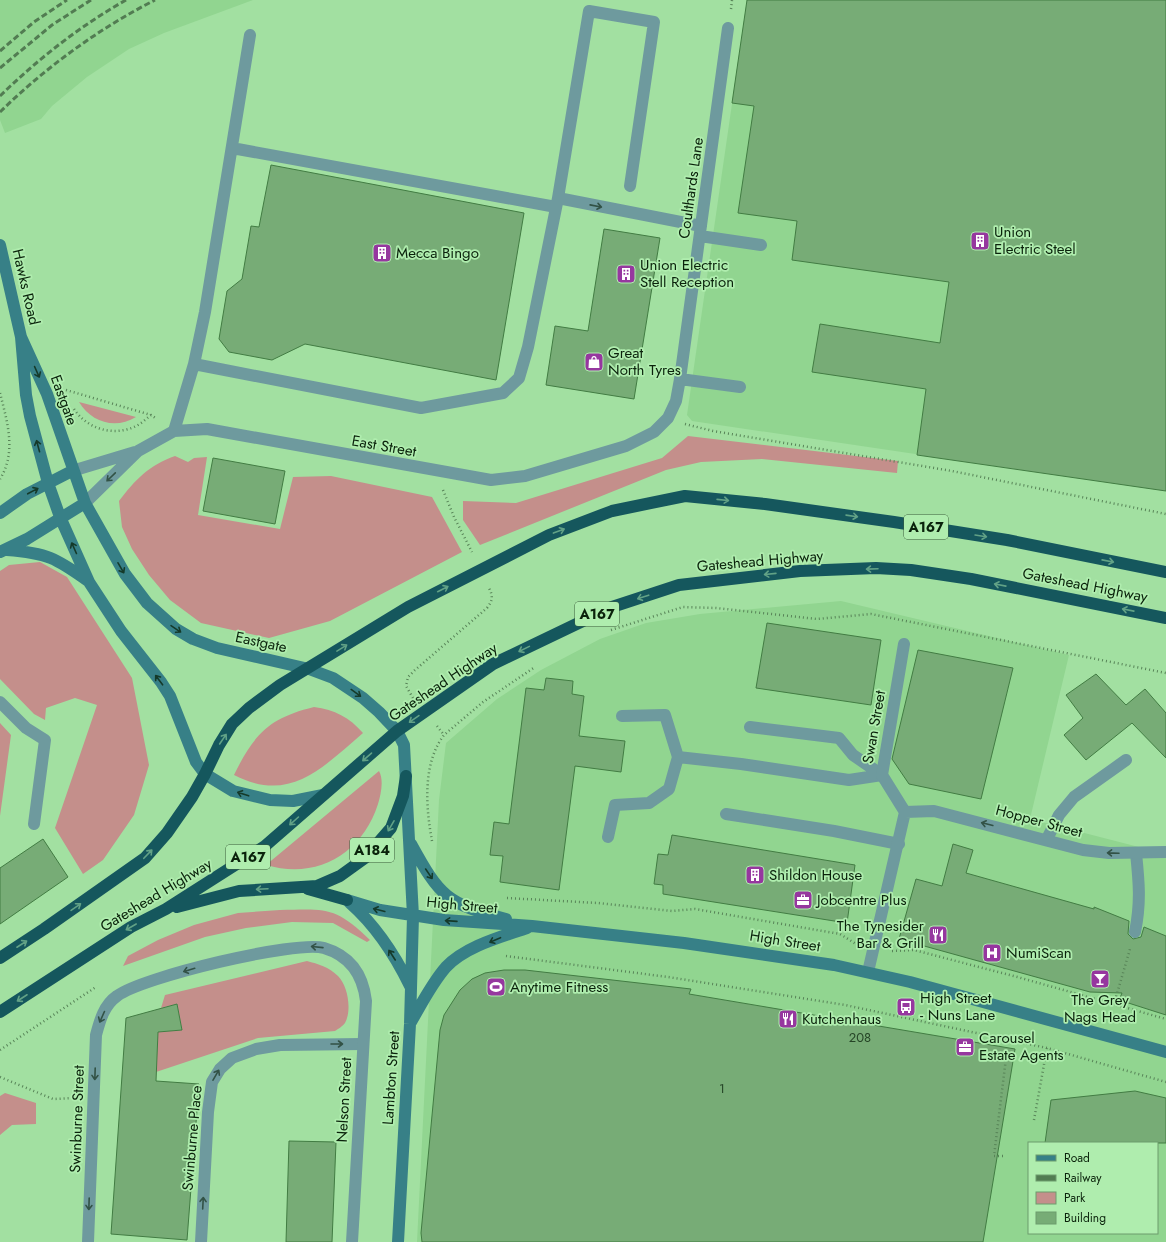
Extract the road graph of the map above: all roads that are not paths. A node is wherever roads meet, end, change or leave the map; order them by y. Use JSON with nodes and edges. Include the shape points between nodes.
{"nodes":[{"id":1,"x":728,"y":28,"type":"dead end"},
{"id":2,"x":250,"y":35,"type":"dead end"},
{"id":3,"x":232,"y":148,"type":"junction"},
{"id":4,"x":630,"y":186,"type":"dead end"},
{"id":5,"x":557,"y":203,"type":"junction"},
{"id":6,"x":700,"y":231,"type":"junction"},
{"id":7,"x":0,"y":245,"type":"edge"},
{"id":8,"x":761,"y":245,"type":"dead end"},
{"id":9,"x":21,"y":337,"type":"junction"},
{"id":10,"x":194,"y":364,"type":"junction"},
{"id":11,"x":680,"y":379,"type":"junction"},
{"id":12,"x":740,"y":387,"type":"dead end"},
{"id":13,"x":174,"y":431,"type":"junction"},
{"id":14,"x":626,"y":446,"type":"joint"},
{"id":15,"x":138,"y":451,"type":"junction"},
{"id":16,"x":72,"y":471,"type":"junction"},
{"id":17,"x":48,"y":483,"type":"junction"},
{"id":18,"x":85,"y":503,"type":"junction"},
{"id":19,"x":0,"y":513,"type":"edge"},
{"id":20,"x":60,"y":517,"type":"junction"},
{"id":21,"x":3,"y":551,"type":"edge"},
{"id":22,"x":1166,"y":572,"type":"edge"},
{"id":23,"x":89,"y":582,"type":"junction"},
{"id":24,"x":1166,"y":618,"type":"edge"},
{"id":25,"x":904,"y":644,"type":"dead end"},
{"id":26,"x":309,"y":669,"type":"junction"},
{"id":27,"x":0,"y":702,"type":"edge"},
{"id":28,"x":622,"y":716,"type":"dead end"},
{"id":29,"x":750,"y":727,"type":"dead end"},
{"id":30,"x":397,"y":731,"type":"junction"},
{"id":31,"x":678,"y":757,"type":"junction"},
{"id":32,"x":1126,"y":760,"type":"dead end"},
{"id":33,"x":206,"y":774,"type":"junction"},
{"id":34,"x":882,"y":775,"type":"junction"},
{"id":35,"x":406,"y":776,"type":"junction"},
{"id":36,"x":323,"y":795,"type":"junction"},
{"id":37,"x":906,"y":812,"type":"junction"},
{"id":38,"x":726,"y":814,"type":"dead end"},
{"id":39,"x":34,"y":824,"type":"dead end"},
{"id":40,"x":608,"y":837,"type":"dead end"},
{"id":41,"x":1047,"y":839,"type":"junction"},
{"id":42,"x":409,"y":840,"type":"junction"},
{"id":43,"x":898,"y":844,"type":"junction"},
{"id":44,"x":1166,"y":852,"type":"edge"},
{"id":45,"x":1136,"y":853,"type":"junction"},
{"id":46,"x":301,"y":888,"type":"junction"},
{"id":47,"x":347,"y":900,"type":"junction"},
{"id":48,"x":166,"y":909,"type":"junction"},
{"id":49,"x":412,"y":916,"type":"junction"},
{"id":50,"x":532,"y":926,"type":"junction"},
{"id":51,"x":1135,"y":932,"type":"road end"},
{"id":52,"x":0,"y":958,"type":"edge"},
{"id":53,"x":868,"y":972,"type":"junction"},
{"id":54,"x":411,"y":989,"type":"junction"},
{"id":55,"x":110,"y":1001,"type":"joint"},
{"id":56,"x":0,"y":1012,"type":"edge"},
{"id":57,"x":410,"y":1024,"type":"junction"},
{"id":58,"x":364,"y":1044,"type":"junction"},
{"id":59,"x":1166,"y":1052,"type":"edge"},
{"id":60,"x":88,"y":1242,"type":"edge"},
{"id":61,"x":201,"y":1242,"type":"edge"},
{"id":62,"x":352,"y":1242,"type":"edge"},
{"id":63,"x":398,"y":1242,"type":"edge"}],
"edges":[{"from":1,"to":6,"type":"street","name":"Coulthards Lane"},
{"from":2,"to":3,"type":"street"},
{"from":3,"to":5,"type":"street"},
{"from":3,"to":10,"type":"street"},
{"from":4,"to":5,"type":"street","via":[[654,22],[589,11]]},
{"from":5,"to":6,"type":"street","one_way":true},
{"from":5,"to":10,"type":"street","via":[[523,365],[519,378],[503,393],[421,408]]},
{"from":6,"to":8,"type":"street"},
{"from":6,"to":11,"type":"street","name":"Coulthards Lane"},
{"from":7,"to":9,"type":"street","name":"Hawks Road"},
{"from":9,"to":16,"type":"street","name":"Eastgate","one_way":true,"via":[[47,394]]},
{"from":17,"to":9,"type":"street","name":"Eastgate","one_way":true,"via":[[26,395]]},
{"from":10,"to":13,"type":"street"},
{"from":11,"to":12,"type":"street"},
{"from":11,"to":14,"type":"street","name":"Coulthards Lane","via":[[676,402],[668,418],[654,432]]},
{"from":13,"to":14,"type":"street","name":"East Street","via":[[207,429],[490,480],[525,476]]},
{"from":13,"to":15,"type":"street","name":"East Street"},
{"from":15,"to":16,"type":"street","name":"East Street"},
{"from":15,"to":18,"type":"street","name":"East Street","one_way":true},
{"from":16,"to":17,"type":"street"},
{"from":16,"to":18,"type":"street","name":"Eastgate"},
{"from":19,"to":17,"type":"street","one_way":true},
{"from":17,"to":20,"type":"street","name":"Eastgate"},
{"from":18,"to":20,"type":"street"},
{"from":18,"to":26,"type":"street","name":"Eastgate","one_way":true,"via":[[125,574],[147,603],[176,629],[192,639],[217,648]]},
{"from":20,"to":21,"type":"street"},
{"from":23,"to":20,"type":"street","name":"Eastgate","one_way":true},
{"from":21,"to":23,"type":"street","via":[[41,553],[55,558]]},
{"from":26,"to":22,"type":"highway","name":"Gateshead Highway","number":"A167","one_way":true,"via":[[408,607],[549,535],[612,511],[685,496],[894,522],[1006,540]]},
{"from":33,"to":23,"type":"street","name":"Eastgate","one_way":true,"via":[[196,762],[162,682],[120,631]]},
{"from":24,"to":30,"type":"highway","name":"Gateshead Highway","number":"A167","one_way":true,"via":[[971,579],[911,570],[876,568],[800,571],[679,585],[612,606],[493,664]]},
{"from":25,"to":34,"type":"street","name":"Swan Street"},
{"from":26,"to":30,"type":"street","name":"Eastgate","one_way":true,"via":[[333,678],[351,689]]},
{"from":33,"to":26,"type":"highway","number":"A167","one_way":true,"via":[[218,744],[232,724],[280,685]]},
{"from":27,"to":39,"type":"street","via":[[26,728],[45,740]]},
{"from":28,"to":31,"type":"street","via":[[665,715]]},
{"from":29,"to":34,"type":"street","via":[[839,738],[853,755]]},
{"from":30,"to":35,"type":"street","name":"Eastgate","number":"A184","via":[[404,745]]},
{"from":30,"to":36,"type":"highway","name":"Gateshead Highway","number":"A167","one_way":true},
{"from":31,"to":34,"type":"street","via":[[849,780]]},
{"from":31,"to":40,"type":"street","via":[[669,789],[649,803],[615,805]]},
{"from":32,"to":41,"type":"street","via":[[1074,797],[1058,814]]},
{"from":36,"to":33,"type":"street","one_way":true,"via":[[293,801],[270,800],[234,791]]},
{"from":52,"to":33,"type":"highway","name":"Gateshead Highway","number":"A167","one_way":true,"via":[[145,858],[167,833]]},
{"from":34,"to":37,"type":"street","name":"Swan Street"},
{"from":35,"to":42,"type":"street","name":"Eastgate"},
{"from":35,"to":46,"type":"highway","number":"A184","one_way":true,"via":[[403,796],[391,828],[370,853],[350,870],[329,882]]},
{"from":36,"to":48,"type":"highway","name":"Gateshead Highway","number":"A167","one_way":true,"via":[[265,846]]},
{"from":41,"to":37,"type":"street","name":"Hopper Street","one_way":true,"via":[[934,811]]},
{"from":37,"to":43,"type":"street"},
{"from":38,"to":43,"type":"street"},
{"from":45,"to":41,"type":"street","name":"Hopper Street","one_way":true,"via":[[1110,854],[1083,850]]},
{"from":42,"to":49,"type":"street","name":"Lambton Street"},
{"from":42,"to":50,"type":"street","one_way":true,"via":[[425,869],[448,898],[471,910]]},
{"from":43,"to":53,"type":"street"},
{"from":44,"to":45,"type":"street","name":"Hopper Street"},
{"from":45,"to":51,"type":"street","via":[[1140,895]]},
{"from":46,"to":47,"type":"highway"},
{"from":46,"to":48,"type":"highway","number":"A184","one_way":true,"via":[[239,891]]},
{"from":49,"to":47,"type":"street","name":"High Street","one_way":true},
{"from":54,"to":47,"type":"street","one_way":true,"via":[[392,954],[371,924]]},
{"from":48,"to":56,"type":"highway","name":"Gateshead Highway","number":"A167","one_way":true,"via":[[131,927]]},
{"from":50,"to":49,"type":"street","name":"High Street","one_way":true},
{"from":49,"to":54,"type":"street","name":"Lambton Street"},
{"from":50,"to":53,"type":"street","name":"High Street","via":[[684,943]]},
{"from":50,"to":57,"type":"street","one_way":true,"via":[[478,947],[447,966],[424,998]]},
{"from":53,"to":59,"type":"street","name":"High Street","via":[[981,1000]]},
{"from":54,"to":57,"type":"street","name":"Lambton Street"},
{"from":58,"to":55,"type":"street","name":"Nelson Street","one_way":true,"via":[[366,1001],[360,975],[334,951],[322,948],[288,948],[192,968],[127,990]]},
{"from":55,"to":60,"type":"street","name":"Swinburne Street","one_way":true,"via":[[100,1018],[96,1035]]},
{"from":57,"to":63,"type":"street","name":"Lambton Street"},
{"from":61,"to":58,"type":"street","name":"Swinburne Place","one_way":true,"via":[[208,1112],[212,1082],[220,1069],[232,1058],[256,1049],[280,1045]]},
{"from":58,"to":62,"type":"street","name":"Nelson Street"}]}
